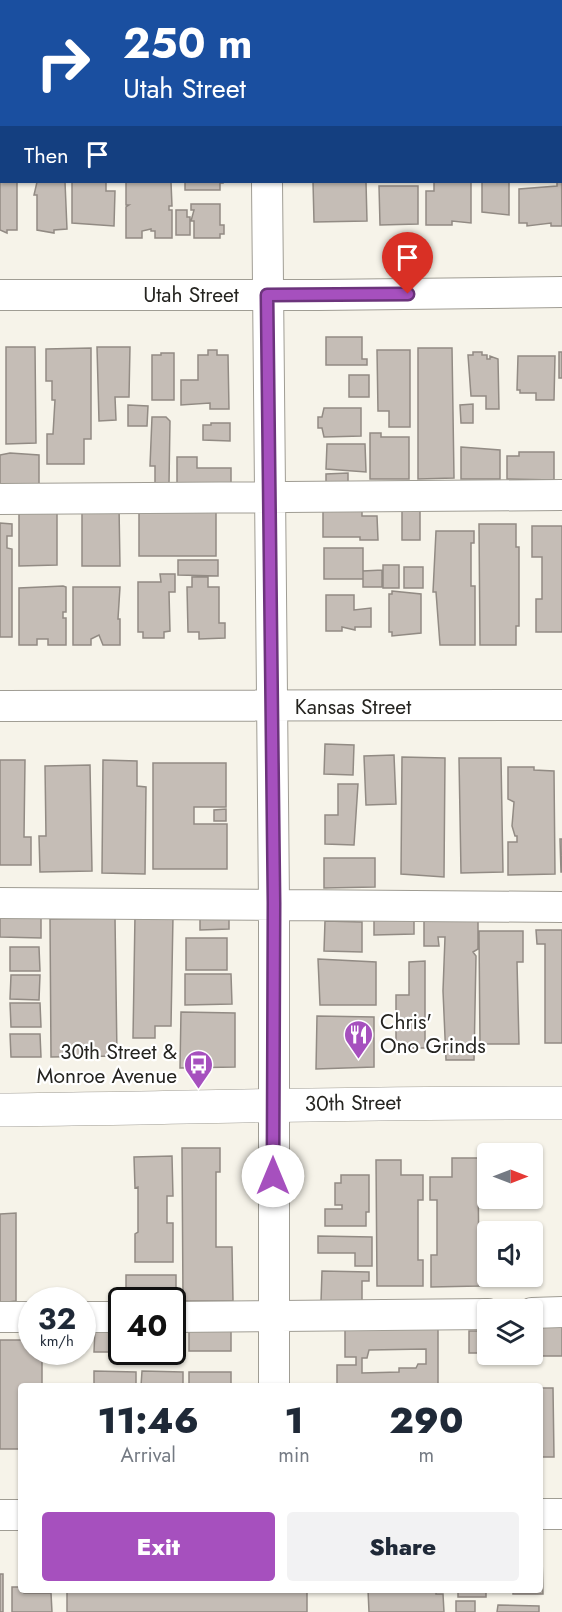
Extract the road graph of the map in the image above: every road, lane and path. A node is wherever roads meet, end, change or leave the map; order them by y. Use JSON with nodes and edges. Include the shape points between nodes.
{"nodes":[{"id":1,"x":267,"y":183,"type":"edge"},
{"id":2,"x":562,"y":292,"type":"edge"},
{"id":3,"x":0,"y":295,"type":"edge"},
{"id":4,"x":267,"y":295,"type":"junction"},
{"id":5,"x":562,"y":495,"type":"edge"},
{"id":6,"x":269,"y":496,"type":"junction"},
{"id":7,"x":0,"y":499,"type":"edge"},
{"id":8,"x":562,"y":705,"type":"edge"},
{"id":9,"x":0,"y":706,"type":"edge"},
{"id":10,"x":270,"y":707,"type":"junction"},
{"id":11,"x":0,"y":903,"type":"edge"},
{"id":12,"x":274,"y":903,"type":"junction"},
{"id":13,"x":562,"y":907,"type":"edge"},
{"id":14,"x":562,"y":1103,"type":"edge"},
{"id":15,"x":273,"y":1105,"type":"junction"},
{"id":16,"x":0,"y":1110,"type":"edge"},
{"id":17,"x":562,"y":1312,"type":"edge"},
{"id":18,"x":543,"y":1313,"type":"edge"},
{"id":19,"x":477,"y":1314,"type":"edge"},
{"id":20,"x":0,"y":1317,"type":"edge"},
{"id":21,"x":18,"y":1317,"type":"edge"},
{"id":22,"x":186,"y":1317,"type":"edge"},
{"id":23,"x":274,"y":1318,"type":"junction"},
{"id":24,"x":274,"y":1383,"type":"edge"},
{"id":25,"x":543,"y":1514,"type":"edge"},
{"id":26,"x":562,"y":1514,"type":"edge"},
{"id":27,"x":0,"y":1515,"type":"edge"},
{"id":28,"x":18,"y":1515,"type":"edge"}],
"edges":[{"from":1,"to":4,"type":"street"},
{"from":2,"to":4,"type":"street","name":"Utah Street"},
{"from":3,"to":4,"type":"street","name":"Utah Street"},
{"from":4,"to":6,"type":"street"},
{"from":5,"to":6,"type":"street"},
{"from":6,"to":7,"type":"street"},
{"from":6,"to":10,"type":"street"},
{"from":8,"to":10,"type":"street","name":"Kansas Street"},
{"from":9,"to":10,"type":"street","name":"Kansas Street"},
{"from":10,"to":12,"type":"street"},
{"from":11,"to":12,"type":"street"},
{"from":12,"to":13,"type":"street"},
{"from":12,"to":15,"type":"street"},
{"from":14,"to":15,"type":"main road","name":"30th Street"},
{"from":15,"to":16,"type":"main road","name":"30th Street"},
{"from":15,"to":23,"type":"street"},
{"from":17,"to":18,"type":"street"},
{"from":19,"to":23,"type":"street"},
{"from":20,"to":21,"type":"street"},
{"from":22,"to":23,"type":"street"},
{"from":23,"to":24,"type":"street"},
{"from":25,"to":26,"type":"street"},
{"from":27,"to":28,"type":"street"}]}
